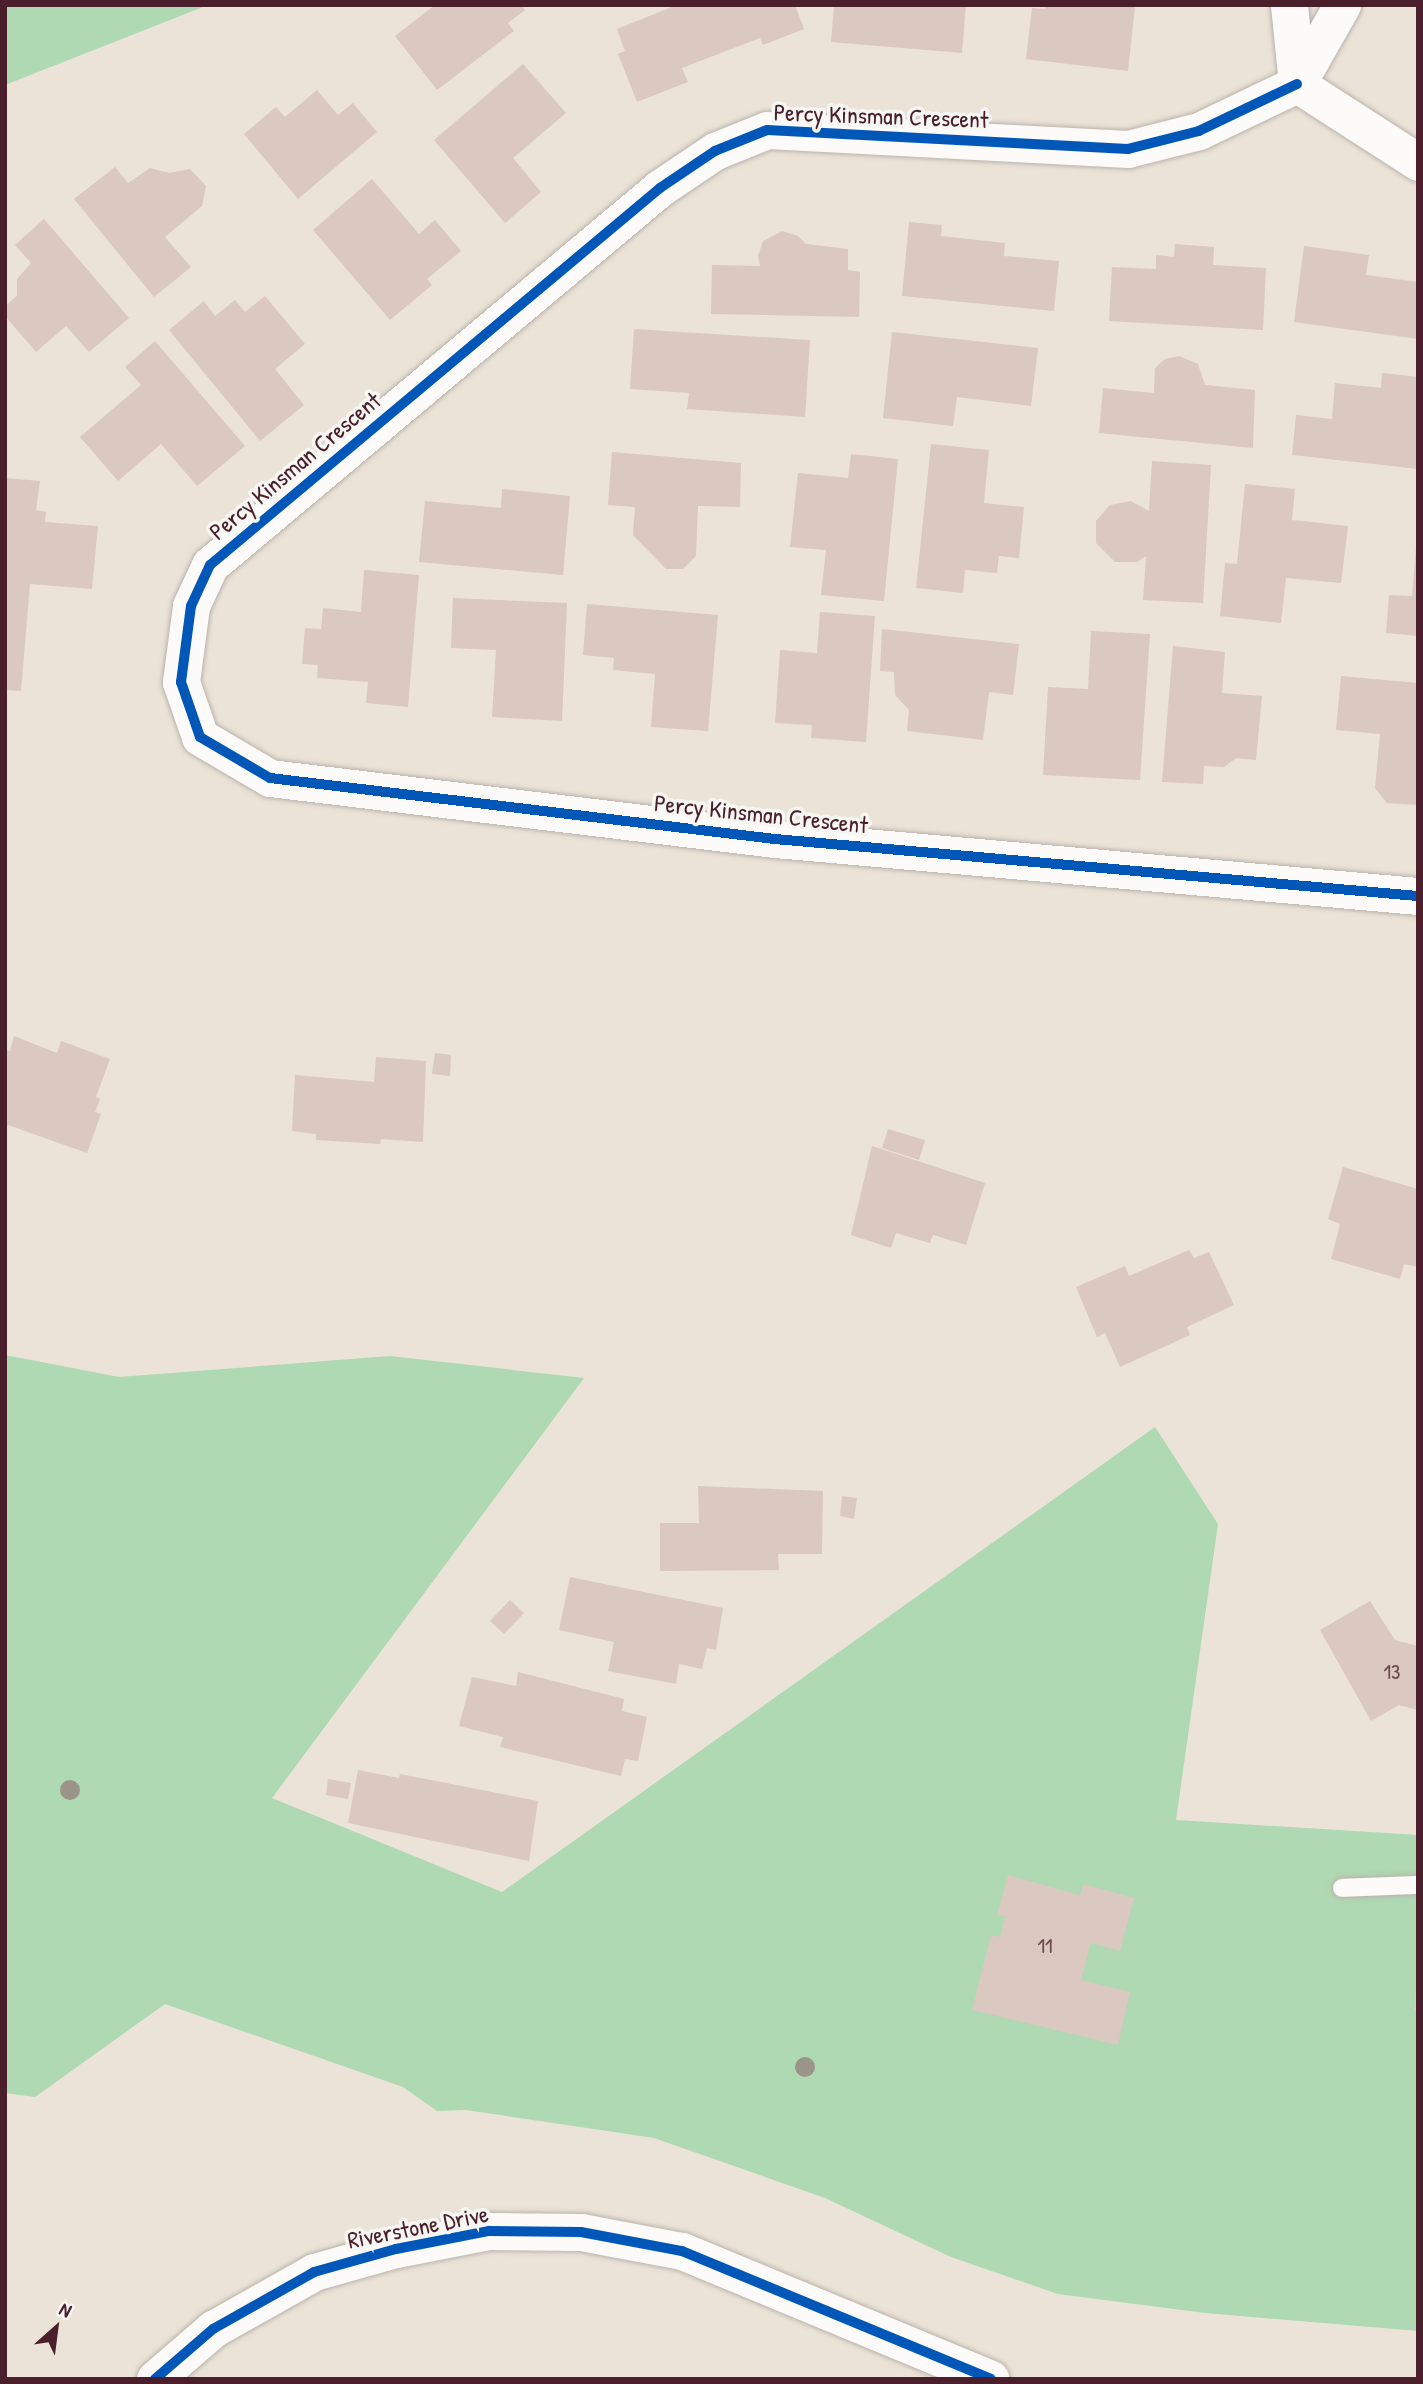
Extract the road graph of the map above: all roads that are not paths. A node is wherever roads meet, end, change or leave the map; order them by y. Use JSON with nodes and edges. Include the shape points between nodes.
{"nodes":[{"id":1,"x":1289,"y":5,"type":"edge"},
{"id":2,"x":1342,"y":5,"type":"edge"},
{"id":3,"x":1297,"y":84,"type":"junction"},
{"id":4,"x":1418,"y":162,"type":"edge"},
{"id":5,"x":1418,"y":896,"type":"edge"},
{"id":6,"x":1418,"y":1885,"type":"edge"},
{"id":7,"x":1342,"y":1888,"type":"dead end"},
{"id":8,"x":155,"y":2379,"type":"edge"},
{"id":9,"x":992,"y":2379,"type":"edge"}],
"edges":[{"from":1,"to":3,"type":"street"},
{"from":2,"to":3,"type":"street"},
{"from":3,"to":4,"type":"street"},
{"from":3,"to":5,"type":"street","name":"Percy Kinsman Crescent","via":[[1199,131],[1128,149],[766,130],[715,151],[660,188],[211,565],[191,607],[181,682],[200,737],[270,778],[775,839]]},
{"from":6,"to":7,"type":"lane"},
{"from":8,"to":9,"type":"street","name":"Riverstone Drive","via":[[213,2329],[314,2272],[396,2249],[489,2231],[580,2232],[682,2251]]}]}
